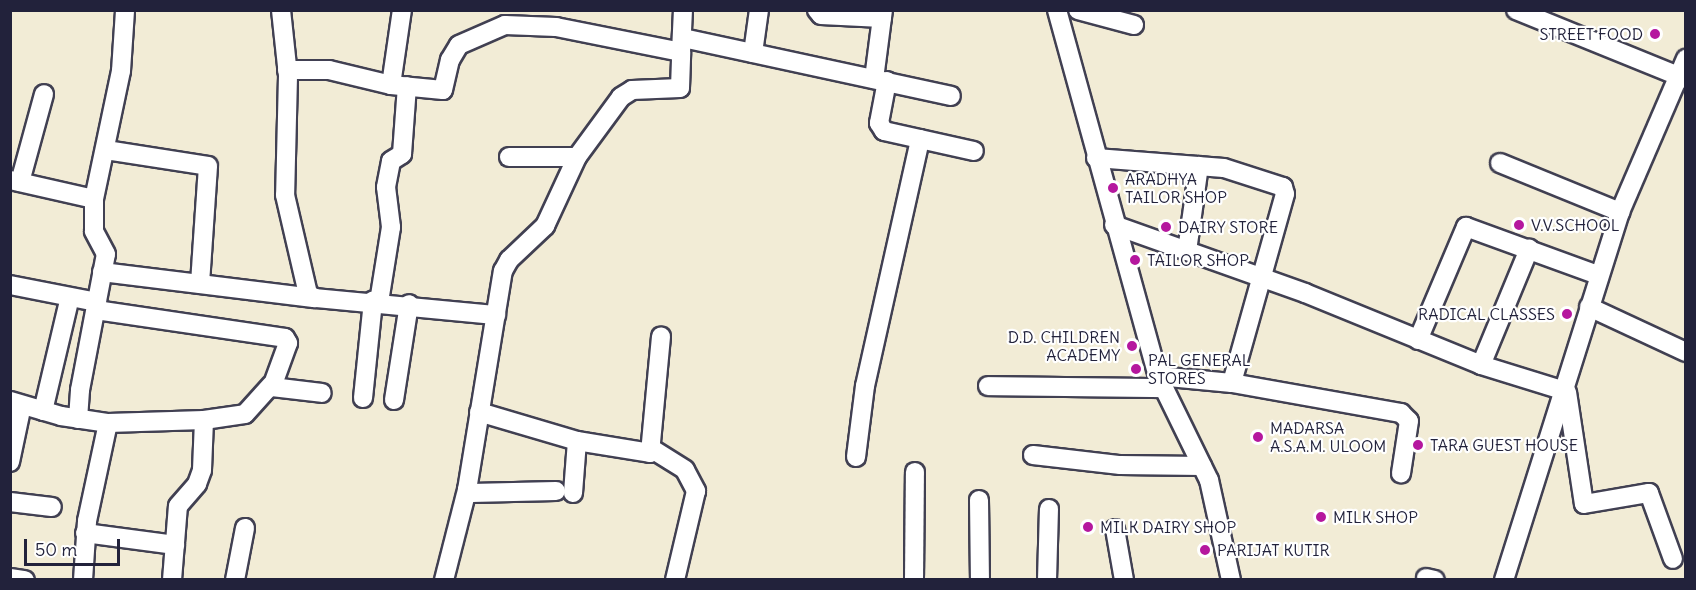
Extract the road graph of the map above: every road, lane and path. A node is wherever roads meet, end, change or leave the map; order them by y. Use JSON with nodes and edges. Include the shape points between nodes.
{"nodes":[{"id":1,"x":125,"y":10,"type":"edge"},
{"id":2,"x":281,"y":10,"type":"edge"},
{"id":3,"x":402,"y":10,"type":"edge"},
{"id":4,"x":683,"y":10,"type":"edge"},
{"id":5,"x":759,"y":10,"type":"edge"},
{"id":6,"x":817,"y":10,"type":"edge"},
{"id":7,"x":1057,"y":10,"type":"edge"},
{"id":8,"x":1078,"y":10,"type":"edge"},
{"id":9,"x":1515,"y":10,"type":"edge"},
{"id":10,"x":882,"y":14,"type":"edge"},
{"id":11,"x":505,"y":18,"type":"edge"},
{"id":12,"x":1134,"y":25,"type":"dead end"},
{"id":13,"x":682,"y":45,"type":"junction"},
{"id":14,"x":753,"y":53,"type":"junction"},
{"id":15,"x":287,"y":70,"type":"junction"},
{"id":16,"x":1683,"y":72,"type":"edge"},
{"id":17,"x":880,"y":80,"type":"junction"},
{"id":18,"x":399,"y":86,"type":"junction"},
{"id":19,"x":44,"y":94,"type":"dead end"},
{"id":20,"x":951,"y":96,"type":"dead end"},
{"id":21,"x":920,"y":139,"type":"junction"},
{"id":22,"x":105,"y":150,"type":"junction"},
{"id":23,"x":974,"y":151,"type":"dead end"},
{"id":24,"x":509,"y":157,"type":"dead end"},
{"id":25,"x":577,"y":157,"type":"junction"},
{"id":26,"x":1096,"y":158,"type":"junction"},
{"id":27,"x":1500,"y":164,"type":"dead end"},
{"id":28,"x":1199,"y":166,"type":"junction"},
{"id":29,"x":15,"y":181,"type":"edge"},
{"id":30,"x":93,"y":199,"type":"junction"},
{"id":31,"x":1620,"y":213,"type":"junction"},
{"id":32,"x":1114,"y":225,"type":"junction"},
{"id":33,"x":1529,"y":249,"type":"junction"},
{"id":34,"x":1187,"y":251,"type":"junction"},
{"id":35,"x":102,"y":272,"type":"junction"},
{"id":36,"x":1598,"y":275,"type":"junction"},
{"id":37,"x":1261,"y":277,"type":"junction"},
{"id":38,"x":200,"y":284,"type":"junction"},
{"id":39,"x":10,"y":285,"type":"edge"},
{"id":40,"x":70,"y":297,"type":"junction"},
{"id":41,"x":315,"y":298,"type":"junction"},
{"id":42,"x":376,"y":302,"type":"junction"},
{"id":43,"x":409,"y":304,"type":"junction"},
{"id":44,"x":97,"y":306,"type":"junction"},
{"id":45,"x":1589,"y":307,"type":"junction"},
{"id":46,"x":496,"y":315,"type":"junction"},
{"id":47,"x":661,"y":337,"type":"dead end"},
{"id":48,"x":1418,"y":340,"type":"junction"},
{"id":49,"x":1686,"y":352,"type":"edge"},
{"id":50,"x":1481,"y":365,"type":"junction"},
{"id":51,"x":1161,"y":382,"type":"junction"},
{"id":52,"x":1232,"y":384,"type":"junction"},
{"id":53,"x":271,"y":385,"type":"junction"},
{"id":54,"x":988,"y":386,"type":"dead end"},
{"id":55,"x":1565,"y":389,"type":"junction"},
{"id":56,"x":322,"y":393,"type":"dead end"},
{"id":57,"x":363,"y":398,"type":"dead end"},
{"id":58,"x":394,"y":400,"type":"dead end"},
{"id":59,"x":16,"y":403,"type":"edge"},
{"id":60,"x":43,"y":411,"type":"junction"},
{"id":61,"x":479,"y":412,"type":"junction"},
{"id":62,"x":78,"y":419,"type":"junction"},
{"id":63,"x":204,"y":420,"type":"junction"},
{"id":64,"x":108,"y":423,"type":"junction"},
{"id":65,"x":577,"y":441,"type":"junction"},
{"id":66,"x":652,"y":449,"type":"junction"},
{"id":67,"x":1033,"y":455,"type":"dead end"},
{"id":68,"x":856,"y":457,"type":"dead end"},
{"id":69,"x":10,"y":462,"type":"edge"},
{"id":70,"x":1202,"y":466,"type":"junction"},
{"id":71,"x":915,"y":472,"type":"dead end"},
{"id":72,"x":1401,"y":473,"type":"dead end"},
{"id":73,"x":467,"y":490,"type":"junction"},
{"id":74,"x":980,"y":500,"type":"dead end"},
{"id":75,"x":10,"y":502,"type":"edge"},
{"id":76,"x":52,"y":507,"type":"dead end"},
{"id":77,"x":1048,"y":509,"type":"dead end"},
{"id":78,"x":245,"y":528,"type":"dead end"},
{"id":79,"x":1115,"y":529,"type":"dead end"},
{"id":80,"x":85,"y":533,"type":"junction"},
{"id":81,"x":175,"y":545,"type":"junction"},
{"id":82,"x":1673,"y":559,"type":"dead end"},
{"id":83,"x":10,"y":578,"type":"edge"},
{"id":84,"x":25,"y":579,"type":"edge"},
{"id":85,"x":83,"y":579,"type":"edge"},
{"id":86,"x":171,"y":579,"type":"edge"},
{"id":87,"x":235,"y":579,"type":"edge"},
{"id":88,"x":444,"y":579,"type":"edge"},
{"id":89,"x":675,"y":579,"type":"edge"},
{"id":90,"x":914,"y":579,"type":"edge"},
{"id":91,"x":980,"y":579,"type":"edge"},
{"id":92,"x":1047,"y":579,"type":"edge"},
{"id":93,"x":1124,"y":579,"type":"edge"},
{"id":94,"x":1231,"y":579,"type":"edge"},
{"id":95,"x":1504,"y":579,"type":"edge"}],
"edges":[{"from":1,"to":22,"type":"street","via":[[121,71]]},
{"from":2,"to":15,"type":"street"},
{"from":3,"to":18,"type":"street"},
{"from":4,"to":13,"type":"street"},
{"from":5,"to":14,"type":"street"},
{"from":6,"to":10,"type":"street","via":[[821,15]]},
{"from":7,"to":26,"type":"street"},
{"from":8,"to":12,"type":"street"},
{"from":9,"to":16,"type":"street"},
{"from":10,"to":17,"type":"street"},
{"from":11,"to":13,"type":"street"},
{"from":11,"to":18,"type":"street","via":[[459,45],[450,60],[443,90]]},
{"from":13,"to":14,"type":"street"},
{"from":13,"to":25,"type":"street","via":[[680,88],[626,92]]},
{"from":14,"to":17,"type":"street"},
{"from":15,"to":18,"type":"street","via":[[329,70]]},
{"from":15,"to":41,"type":"street","via":[[285,195],[308,294]]},
{"from":16,"to":31,"type":"street"},
{"from":17,"to":20,"type":"street"},
{"from":17,"to":21,"type":"street","via":[[880,128]]},
{"from":18,"to":42,"type":"street","via":[[402,153],[392,159],[386,187],[391,227]]},
{"from":19,"to":29,"type":"street"},
{"from":21,"to":23,"type":"street"},
{"from":21,"to":68,"type":"street","via":[[865,386]]},
{"from":22,"to":30,"type":"street"},
{"from":22,"to":38,"type":"street","via":[[208,166]]},
{"from":24,"to":25,"type":"street"},
{"from":25,"to":46,"type":"street","via":[[545,226],[509,260],[503,271]]},
{"from":26,"to":28,"type":"street"},
{"from":26,"to":32,"type":"street"},
{"from":27,"to":31,"type":"street"},
{"from":28,"to":34,"type":"street"},
{"from":28,"to":37,"type":"street","via":[[1224,168],[1283,187],[1285,194]]},
{"from":29,"to":30,"type":"street"},
{"from":30,"to":35,"type":"street","via":[[93,231],[106,254]]},
{"from":31,"to":36,"type":"street"},
{"from":32,"to":34,"type":"street"},
{"from":32,"to":51,"type":"street"},
{"from":33,"to":36,"type":"street"},
{"from":33,"to":48,"type":"street","via":[[1466,227]]},
{"from":33,"to":50,"type":"street"},
{"from":34,"to":37,"type":"street"},
{"from":35,"to":38,"type":"street"},
{"from":35,"to":44,"type":"street"},
{"from":36,"to":45,"type":"street"},
{"from":37,"to":48,"type":"street"},
{"from":37,"to":52,"type":"street"},
{"from":38,"to":41,"type":"street"},
{"from":39,"to":40,"type":"street"},
{"from":40,"to":44,"type":"street"},
{"from":40,"to":60,"type":"street"},
{"from":41,"to":42,"type":"street"},
{"from":42,"to":43,"type":"street"},
{"from":42,"to":57,"type":"street"},
{"from":43,"to":46,"type":"street"},
{"from":43,"to":58,"type":"street"},
{"from":44,"to":53,"type":"street","via":[[285,338],[288,343]]},
{"from":44,"to":62,"type":"street"},
{"from":45,"to":49,"type":"street"},
{"from":45,"to":55,"type":"street"},
{"from":46,"to":61,"type":"street"},
{"from":47,"to":66,"type":"street"},
{"from":48,"to":50,"type":"street"},
{"from":50,"to":55,"type":"street"},
{"from":51,"to":52,"type":"street"},
{"from":51,"to":54,"type":"street"},
{"from":51,"to":70,"type":"street"},
{"from":52,"to":72,"type":"street","via":[[1401,413],[1409,421]]},
{"from":53,"to":56,"type":"street","via":[[274,389]]},
{"from":53,"to":63,"type":"street","via":[[245,414]]},
{"from":55,"to":82,"type":"street","via":[[1584,504],[1649,493]]},
{"from":55,"to":95,"type":"street"},
{"from":59,"to":60,"type":"street"},
{"from":59,"to":69,"type":"street"},
{"from":60,"to":62,"type":"street"},
{"from":61,"to":65,"type":"street"},
{"from":61,"to":73,"type":"street"},
{"from":62,"to":64,"type":"street"},
{"from":63,"to":64,"type":"street"},
{"from":63,"to":81,"type":"street","via":[[202,470],[197,484],[178,506]]},
{"from":64,"to":80,"type":"street"},
{"from":65,"to":66,"type":"street","via":[[646,454]]},
{"from":65,"to":73,"type":"street","via":[[564,492]]},
{"from":66,"to":89,"type":"street","via":[[685,470],[696,491]]},
{"from":67,"to":70,"type":"street","via":[[1120,465]]},
{"from":70,"to":94,"type":"street","via":[[1218,508]]},
{"from":71,"to":90,"type":"street"},
{"from":73,"to":88,"type":"street"},
{"from":74,"to":91,"type":"street"},
{"from":75,"to":76,"type":"street"},
{"from":77,"to":92,"type":"street"},
{"from":78,"to":87,"type":"street"},
{"from":79,"to":93,"type":"street"},
{"from":80,"to":81,"type":"street"},
{"from":80,"to":85,"type":"street"},
{"from":81,"to":86,"type":"street"},
{"from":83,"to":84,"type":"street"}]}
